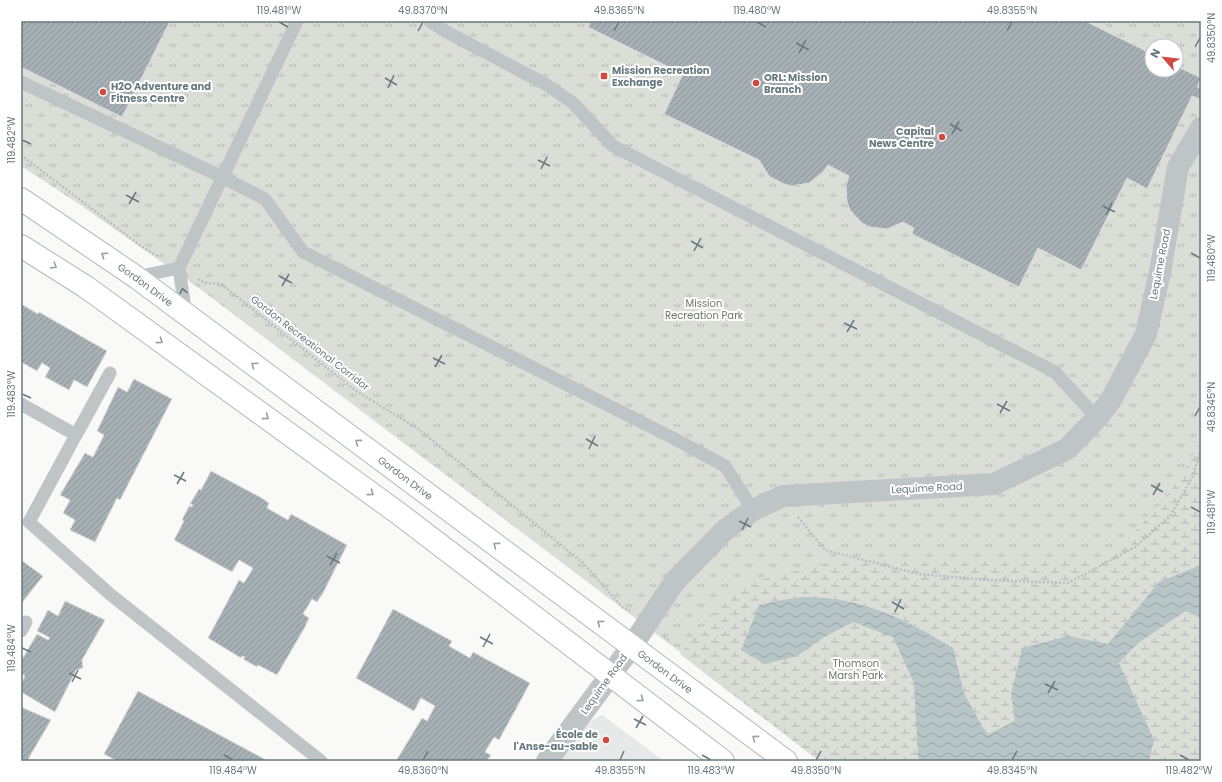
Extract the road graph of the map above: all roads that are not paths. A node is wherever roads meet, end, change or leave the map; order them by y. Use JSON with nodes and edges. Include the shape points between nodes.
{"nodes":[{"id":1,"x":298,"y":21,"type":"edge"},
{"id":2,"x":430,"y":21,"type":"edge"},
{"id":3,"x":21,"y":82,"type":"edge"},
{"id":4,"x":1201,"y":128,"type":"edge"},
{"id":5,"x":222,"y":177,"type":"junction"},
{"id":6,"x":21,"y":199,"type":"edge"},
{"id":7,"x":21,"y":246,"type":"edge"},
{"id":8,"x":179,"y":268,"type":"junction"},
{"id":9,"x":136,"y":277,"type":"junction"},
{"id":10,"x":186,"y":315,"type":"junction"},
{"id":11,"x":110,"y":373,"type":"dead end"},
{"id":12,"x":21,"y":404,"type":"edge"},
{"id":13,"x":1098,"y":418,"type":"junction"},
{"id":14,"x":76,"y":435,"type":"junction"},
{"id":15,"x":753,"y":510,"type":"junction"},
{"id":16,"x":632,"y":646,"type":"junction"},
{"id":17,"x":610,"y":676,"type":"junction"},
{"id":18,"x":321,"y":761,"type":"edge"},
{"id":19,"x":547,"y":761,"type":"edge"},
{"id":20,"x":723,"y":761,"type":"edge"},
{"id":21,"x":786,"y":761,"type":"edge"}],
"edges":[{"from":1,"to":5,"type":"lane"},
{"from":2,"to":13,"type":"lane","via":[[547,85],[573,103],[614,146],[1055,372]]},
{"from":3,"to":5,"type":"lane"},
{"from":4,"to":13,"type":"street","name":"Lequime Road","via":[[1178,167],[1160,272],[1146,334]]},
{"from":5,"to":8,"type":"lane"},
{"from":5,"to":15,"type":"lane","via":[[265,199],[302,252],[725,466]]},
{"from":9,"to":6,"type":"main road","name":"Gordon Drive","one_way":true},
{"from":7,"to":17,"type":"main road","one_way":true,"via":[[86,287],[398,513]]},
{"from":8,"to":9,"type":"lane"},
{"from":10,"to":8,"type":"lane","one_way":true},
{"from":9,"to":10,"type":"main road","name":"Gordon Drive"},
{"from":16,"to":10,"type":"main road","name":"Gordon Drive","one_way":true},
{"from":11,"to":14,"type":"lane"},
{"from":12,"to":14,"type":"lane"},
{"from":13,"to":15,"type":"street","name":"Lequime Road","via":[[1067,449],[994,484],[783,496]]},
{"from":14,"to":18,"type":"lane","via":[[29,522],[111,596]]},
{"from":15,"to":16,"type":"street","name":"Lequime Road","via":[[726,529],[675,581]]},
{"from":16,"to":17,"type":"street","name":"Lequime Road"},
{"from":21,"to":16,"type":"main road","name":"Gordon Drive","one_way":true},
{"from":17,"to":19,"type":"street","name":"Lequime Road"},
{"from":17,"to":20,"type":"main road","one_way":true}]}
